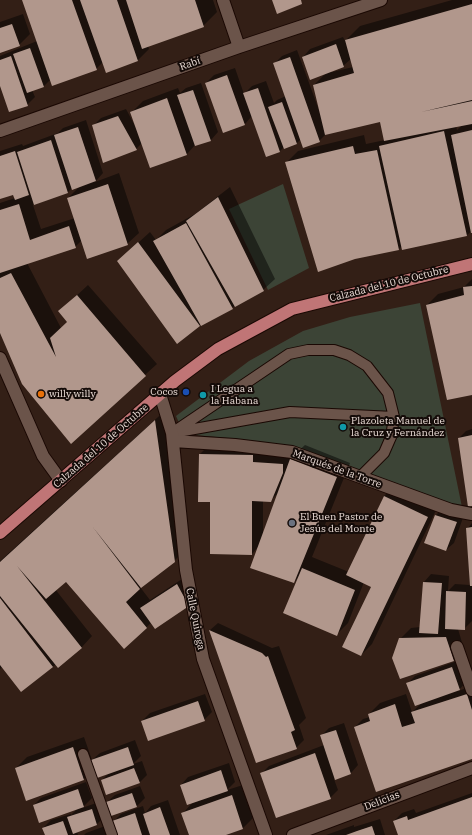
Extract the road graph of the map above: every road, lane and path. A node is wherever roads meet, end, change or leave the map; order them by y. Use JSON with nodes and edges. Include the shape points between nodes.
{"nodes":[{"id":1,"x":223,"y":0,"type":"edge"},
{"id":2,"x":381,"y":0,"type":"edge"},
{"id":3,"x":239,"y":47,"type":"junction"},
{"id":4,"x":0,"y":131,"type":"edge"},
{"id":5,"x":472,"y":264,"type":"edge"},
{"id":6,"x":0,"y":358,"type":"edge"},
{"id":7,"x":160,"y":394,"type":"junction"},
{"id":8,"x":394,"y":417,"type":"junction"},
{"id":9,"x":172,"y":437,"type":"junction"},
{"id":10,"x":360,"y":477,"type":"junction"},
{"id":11,"x":61,"y":481,"type":"junction"},
{"id":12,"x":472,"y":514,"type":"edge"},
{"id":13,"x":0,"y":533,"type":"edge"},
{"id":14,"x":456,"y":647,"type":"dead end"},
{"id":15,"x":472,"y":690,"type":"edge"},
{"id":16,"x":83,"y":754,"type":"dead end"},
{"id":17,"x":472,"y":768,"type":"edge"},
{"id":18,"x":112,"y":835,"type":"edge"},
{"id":19,"x":266,"y":835,"type":"edge"},
{"id":20,"x":293,"y":835,"type":"edge"}],
"edges":[{"from":1,"to":3,"type":"street"},
{"from":2,"to":3,"type":"street","name":"Rabí"},
{"from":3,"to":4,"type":"street","name":"Rabí"},
{"from":5,"to":7,"type":"main road","name":"Calzada del 10 de Octubre","via":[[292,309],[218,349]]},
{"from":6,"to":11,"type":"street","via":[[43,456]]},
{"from":7,"to":9,"type":"street","name":"Calle Quiroga"},
{"from":7,"to":11,"type":"main road","name":"Calzada del 10 de Octubre"},
{"from":8,"to":9,"type":"lane","via":[[290,412]]},
{"from":8,"to":9,"type":"lane","via":[[388,393],[367,366],[349,355],[334,350],[308,350],[290,354]]},
{"from":8,"to":10,"type":"lane","via":[[391,437],[384,453]]},
{"from":9,"to":10,"type":"street","name":"Marqués de la Torre","via":[[292,452]]},
{"from":9,"to":19,"type":"street","name":"Calle Quiroga","via":[[186,570],[203,659]]},
{"from":10,"to":12,"type":"street","name":"Marqués de la Torre","via":[[451,510]]},
{"from":11,"to":13,"type":"main road","name":"Calzada del 10 de Octubre"},
{"from":14,"to":15,"type":"street"},
{"from":16,"to":18,"type":"lane"},
{"from":17,"to":20,"type":"street","name":"Delicias"}]}
